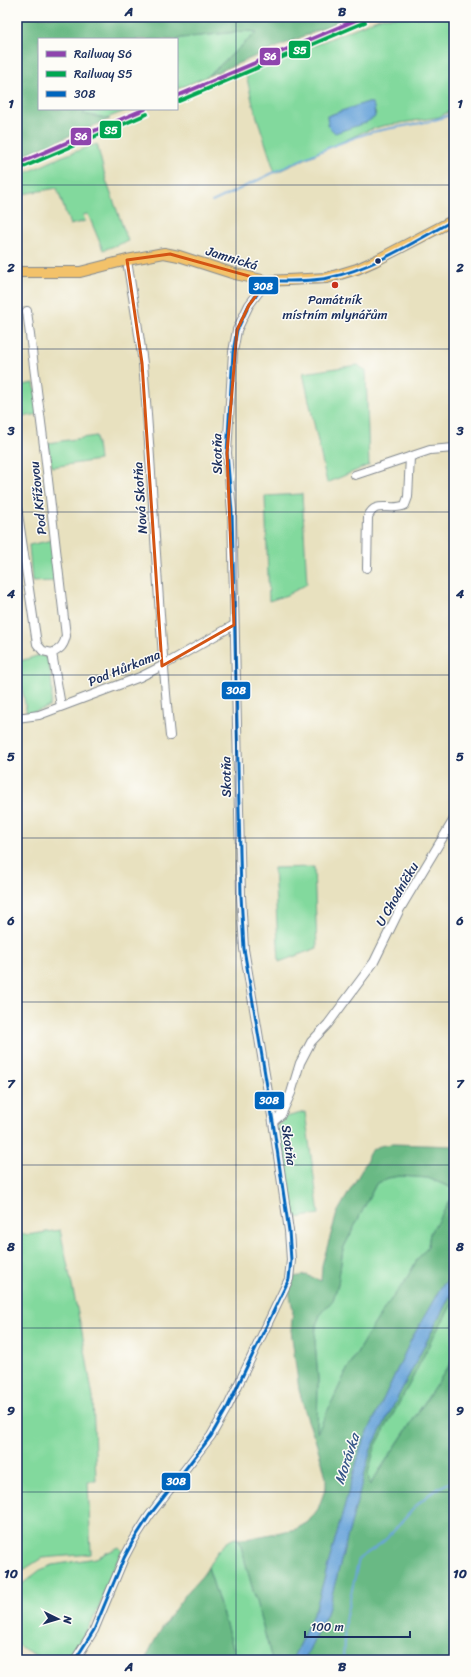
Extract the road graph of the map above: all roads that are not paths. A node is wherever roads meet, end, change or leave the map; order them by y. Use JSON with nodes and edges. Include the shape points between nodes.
{"nodes":[{"id":1,"x":454,"y":220,"type":"edge"},
{"id":2,"x":127,"y":260,"type":"junction"},
{"id":3,"x":17,"y":272,"type":"edge"},
{"id":4,"x":267,"y":281,"type":"junction"},
{"id":5,"x":27,"y":312,"type":"dead end"},
{"id":6,"x":454,"y":448,"type":"edge"},
{"id":7,"x":410,"y":457,"type":"junction"},
{"id":8,"x":355,"y":475,"type":"dead end"},
{"id":9,"x":17,"y":507,"type":"edge"},
{"id":10,"x":367,"y":568,"type":"dead end"},
{"id":11,"x":234,"y":625,"type":"junction"},
{"id":12,"x":52,"y":653,"type":"junction"},
{"id":13,"x":162,"y":666,"type":"junction"},
{"id":14,"x":60,"y":706,"type":"junction"},
{"id":15,"x":17,"y":718,"type":"edge"},
{"id":16,"x":170,"y":736,"type":"dead end"},
{"id":17,"x":454,"y":819,"type":"edge"},
{"id":18,"x":273,"y":1122,"type":"junction"},
{"id":19,"x":75,"y":1660,"type":"edge"}],
"edges":[{"from":1,"to":4,"type":"main road","name":"Jamnická","via":[[357,269],[327,278]]},
{"from":2,"to":3,"type":"main road","name":"Jamnická","via":[[80,272]]},
{"from":2,"to":4,"type":"main road","name":"Jamnická","via":[[170,254]]},
{"from":2,"to":13,"type":"street","name":"Nová Skotňa","via":[[142,363]]},
{"from":4,"to":11,"type":"street","name":"Skotňa","via":[[249,305],[237,330],[233,352],[227,453],[232,512]]},
{"from":5,"to":12,"type":"street","name":"Pod Křížovou","via":[[66,636],[64,644]]},
{"from":6,"to":7,"type":"street","via":[[430,450]]},
{"from":7,"to":8,"type":"street"},
{"from":7,"to":10,"type":"street","via":[[408,497],[405,505],[376,507],[371,510],[368,517]]},
{"from":9,"to":12,"type":"street","name":"Pod Křížovou","via":[[37,644],[43,651]]},
{"from":11,"to":13,"type":"street","name":"Pod Hůrkama"},
{"from":11,"to":18,"type":"street","name":"Skotňa","via":[[244,949]]},
{"from":12,"to":14,"type":"street"},
{"from":13,"to":14,"type":"street","name":"Pod Hůrkama","via":[[140,677]]},
{"from":13,"to":16,"type":"street","name":"Nová Skotňa"},
{"from":14,"to":15,"type":"street","name":"Pod Hůrkama","via":[[39,715]]},
{"from":17,"to":18,"type":"street","name":"U Chodníčku","via":[[400,909],[374,962],[328,1024],[311,1042],[300,1063],[281,1115]]},
{"from":18,"to":19,"type":"street","name":"Skotňa","via":[[289,1231],[289,1279],[228,1406],[210,1436],[133,1541],[94,1630]]}]}
